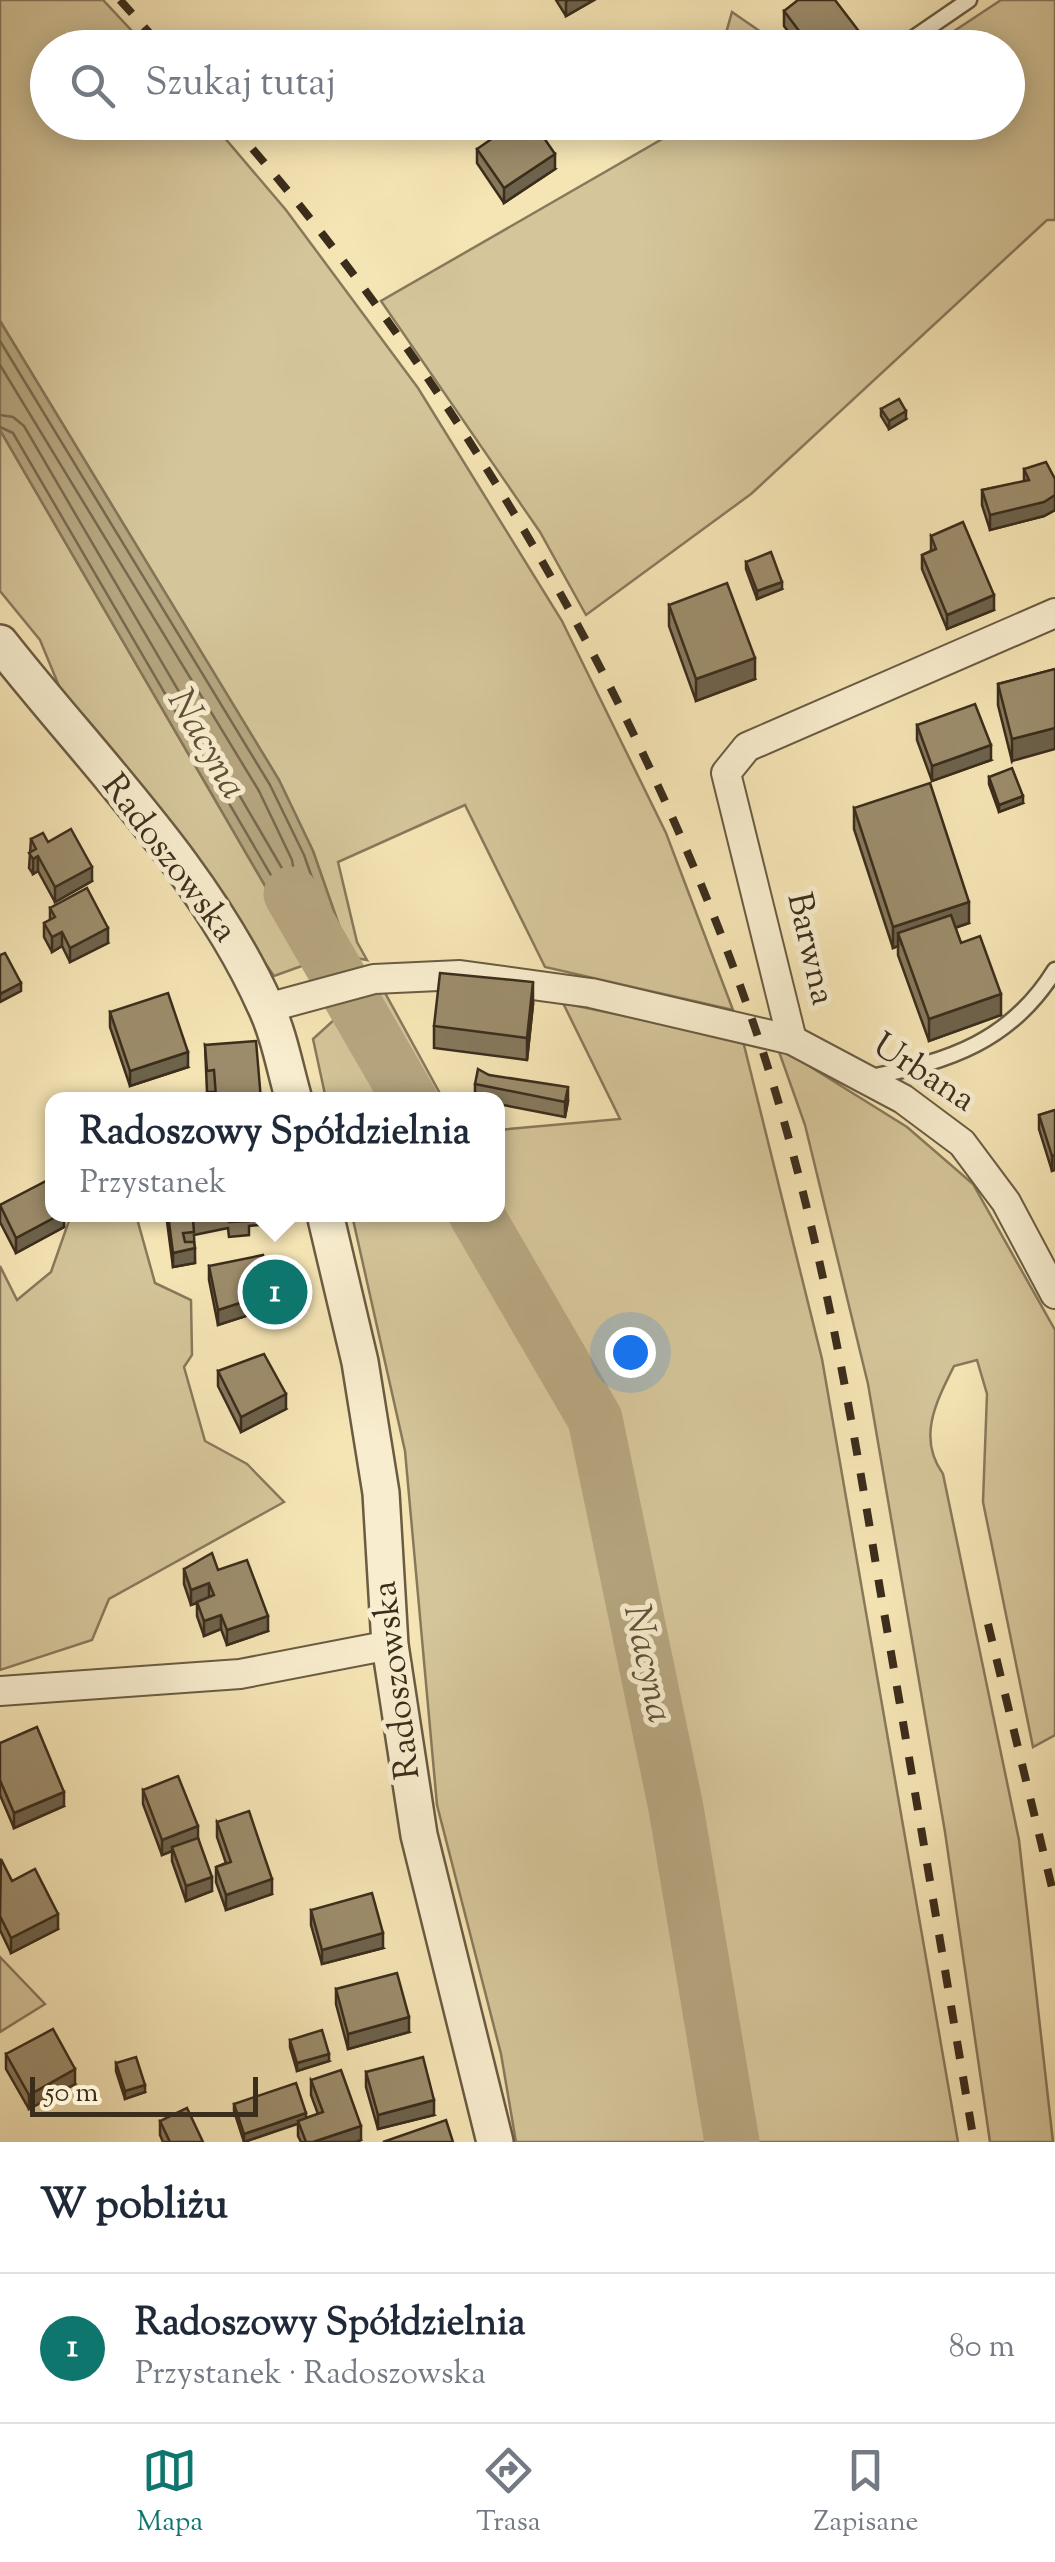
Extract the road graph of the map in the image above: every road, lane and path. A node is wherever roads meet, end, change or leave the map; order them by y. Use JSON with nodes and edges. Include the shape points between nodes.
{"nodes":[{"id":1,"x":969,"y":0,"type":"edge"},
{"id":2,"x":925,"y":30,"type":"edge"},
{"id":3,"x":1055,"y":613,"type":"edge"},
{"id":4,"x":0,"y":643,"type":"edge"},
{"id":5,"x":1055,"y":970,"type":"edge"},
{"id":6,"x":267,"y":1008,"type":"junction"},
{"id":7,"x":792,"y":1040,"type":"junction"},
{"id":8,"x":866,"y":1078,"type":"junction"},
{"id":9,"x":292,"y":1092,"type":"edge"},
{"id":10,"x":326,"y":1222,"type":"edge"},
{"id":11,"x":1055,"y":1294,"type":"edge"},
{"id":12,"x":390,"y":1645,"type":"junction"},
{"id":13,"x":0,"y":1692,"type":"edge"},
{"id":14,"x":495,"y":2142,"type":"edge"}],
"edges":[{"from":1,"to":2,"type":"lane"},
{"from":3,"to":7,"type":"street","name":"Barwna","via":[[747,747],[726,773]]},
{"from":4,"to":6,"type":"street","name":"Radoszowska","via":[[181,867],[229,936]]},
{"from":5,"to":8,"type":"lane","via":[[1034,1004],[982,1044]]},
{"from":6,"to":7,"type":"street","name":"Barwna","via":[[374,979],[460,976],[592,993]]},
{"from":6,"to":9,"type":"street","name":"Radoszowska"},
{"from":7,"to":8,"type":"street","name":"Urbana"},
{"from":8,"to":11,"type":"street","name":"Urbana","via":[[962,1143],[1006,1202]]},
{"from":10,"to":12,"type":"street","name":"Radoszowska","via":[[360,1362],[381,1492]]},
{"from":12,"to":13,"type":"street","via":[[240,1674]]},
{"from":12,"to":14,"type":"street","name":"Radoszowska","via":[[419,1835]]}]}
